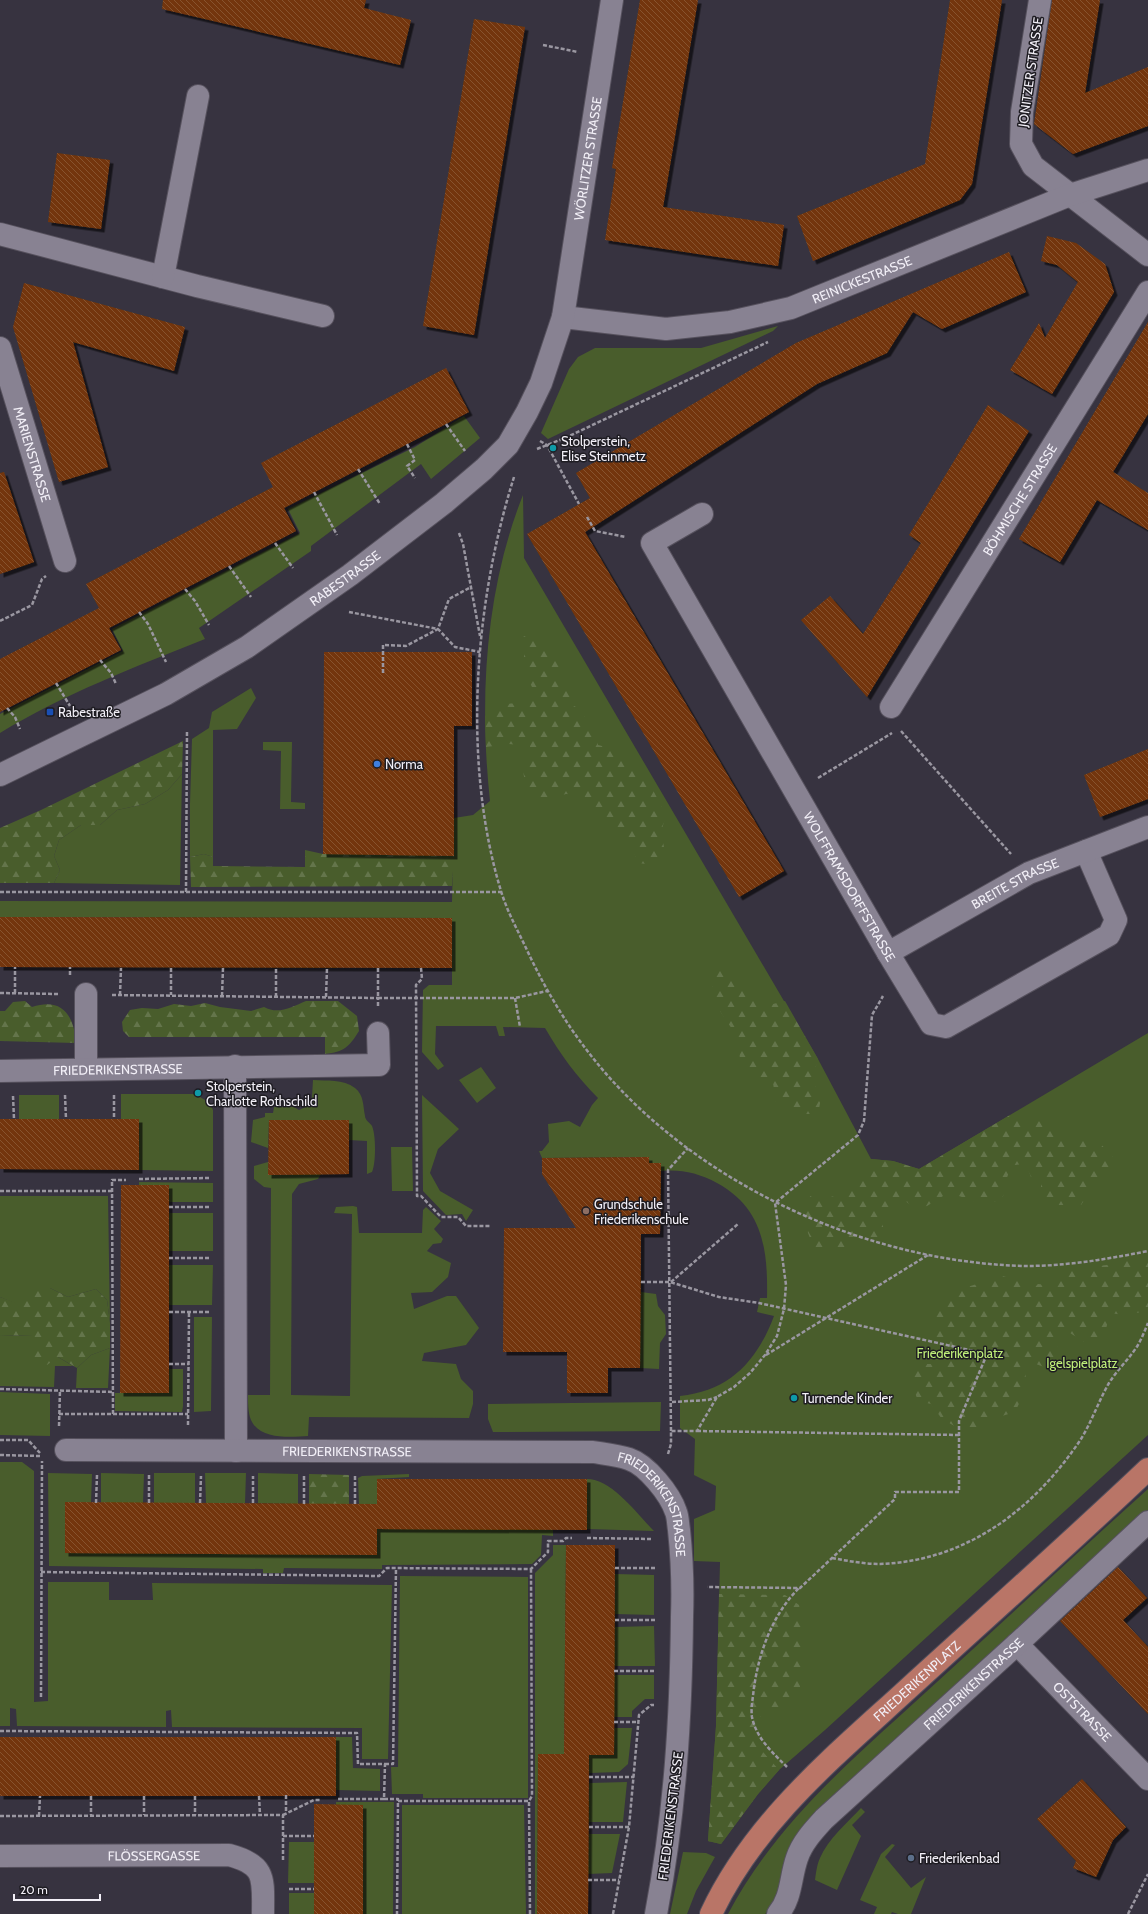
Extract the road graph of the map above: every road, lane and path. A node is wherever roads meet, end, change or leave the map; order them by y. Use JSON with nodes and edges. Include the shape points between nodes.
{"nodes":[{"id":1,"x":612,"y":0,"type":"edge"},
{"id":2,"x":1040,"y":0,"type":"edge"},
{"id":3,"x":543,"y":45,"type":"dead end"},
{"id":4,"x":603,"y":57,"type":"junction"},
{"id":5,"x":198,"y":96,"type":"dead end"},
{"id":6,"x":1148,"y":170,"type":"edge"},
{"id":7,"x":1070,"y":195,"type":"junction"},
{"id":8,"x":0,"y":234,"type":"edge"},
{"id":9,"x":1148,"y":255,"type":"edge"},
{"id":10,"x":163,"y":277,"type":"junction"},
{"id":11,"x":1148,"y":292,"type":"edge"},
{"id":12,"x":323,"y":316,"type":"dead end"},
{"id":13,"x":563,"y":317,"type":"junction"},
{"id":14,"x":769,"y":341,"type":"dead end"},
{"id":15,"x":0,"y":348,"type":"edge"},
{"id":16,"x":446,"y":424,"type":"dead end"},
{"id":17,"x":407,"y":444,"type":"dead end"},
{"id":18,"x":547,"y":445,"type":"junction"},
{"id":19,"x":534,"y":451,"type":"dead end"},
{"id":20,"x":469,"y":456,"type":"dead end"},
{"id":21,"x":358,"y":469,"type":"dead end"},
{"id":22,"x":516,"y":471,"type":"dead end"},
{"id":23,"x":415,"y":478,"type":"dead end"},
{"id":24,"x":314,"y":492,"type":"dead end"},
{"id":25,"x":380,"y":504,"type":"dead end"},
{"id":26,"x":580,"y":504,"type":"dead end"},
{"id":27,"x":702,"y":514,"type":"dead end"},
{"id":28,"x":587,"y":517,"type":"dead end"},
{"id":29,"x":459,"y":532,"type":"dead end"},
{"id":30,"x":337,"y":535,"type":"dead end"},
{"id":31,"x":275,"y":542,"type":"dead end"},
{"id":32,"x":652,"y":542,"type":"junction"},
{"id":33,"x":64,"y":561,"type":"joint"},
{"id":34,"x":229,"y":566,"type":"dead end"},
{"id":35,"x":293,"y":568,"type":"dead end"},
{"id":36,"x":470,"y":586,"type":"junction"},
{"id":37,"x":185,"y":589,"type":"dead end"},
{"id":38,"x":251,"y":597,"type":"dead end"},
{"id":39,"x":140,"y":612,"type":"dead end"},
{"id":40,"x":349,"y":612,"type":"dead end"},
{"id":41,"x":0,"y":621,"type":"edge"},
{"id":42,"x":209,"y":625,"type":"dead end"},
{"id":43,"x":438,"y":629,"type":"junction"},
{"id":44,"x":481,"y":638,"type":"junction"},
{"id":45,"x":480,"y":652,"type":"junction"},
{"id":46,"x":100,"y":660,"type":"dead end"},
{"id":47,"x":166,"y":662,"type":"dead end"},
{"id":48,"x":383,"y":673,"type":"dead end"},
{"id":49,"x":56,"y":683,"type":"dead end"},
{"id":50,"x":116,"y":684,"type":"dead end"},
{"id":51,"x":70,"y":706,"type":"dead end"},
{"id":52,"x":7,"y":708,"type":"dead end"},
{"id":53,"x":891,"y":708,"type":"joint"},
{"id":54,"x":20,"y":729,"type":"dead end"},
{"id":55,"x":900,"y":729,"type":"junction"},
{"id":56,"x":186,"y":730,"type":"dead end"},
{"id":57,"x":0,"y":775,"type":"edge"},
{"id":58,"x":797,"y":791,"type":"junction"},
{"id":59,"x":1148,"y":827,"type":"edge"},
{"id":60,"x":1086,"y":851,"type":"junction"},
{"id":61,"x":1029,"y":873,"type":"junction"},
{"id":62,"x":0,"y":892,"type":"edge"},
{"id":63,"x":186,"y":892,"type":"junction"},
{"id":64,"x":502,"y":892,"type":"junction"},
{"id":65,"x":888,"y":953,"type":"junction"},
{"id":66,"x":15,"y":966,"type":"dead end"},
{"id":67,"x":121,"y":968,"type":"dead end"},
{"id":68,"x":171,"y":968,"type":"dead end"},
{"id":69,"x":223,"y":968,"type":"dead end"},
{"id":70,"x":276,"y":968,"type":"dead end"},
{"id":71,"x":327,"y":968,"type":"dead end"},
{"id":72,"x":378,"y":968,"type":"dead end"},
{"id":73,"x":421,"y":968,"type":"dead end"},
{"id":74,"x":903,"y":978,"type":"junction"},
{"id":75,"x":547,"y":991,"type":"junction"},
{"id":76,"x":0,"y":993,"type":"edge"},
{"id":77,"x":15,"y":993,"type":"junction"},
{"id":78,"x":86,"y":994,"type":"junction"},
{"id":79,"x":120,"y":995,"type":"junction"},
{"id":80,"x":171,"y":995,"type":"junction"},
{"id":81,"x":222,"y":996,"type":"junction"},
{"id":82,"x":276,"y":997,"type":"junction"},
{"id":83,"x":326,"y":997,"type":"junction"},
{"id":84,"x":416,"y":997,"type":"junction"},
{"id":85,"x":378,"y":998,"type":"junction"},
{"id":86,"x":515,"y":998,"type":"junction"},
{"id":87,"x":520,"y":1027,"type":"dead end"},
{"id":88,"x":378,"y":1033,"type":"joint"},
{"id":89,"x":235,"y":1066,"type":"junction"},
{"id":90,"x":86,"y":1069,"type":"junction"},
{"id":91,"x":0,"y":1071,"type":"edge"},
{"id":92,"x":688,"y":1148,"type":"junction"},
{"id":93,"x":235,"y":1178,"type":"junction"},
{"id":94,"x":139,"y":1179,"type":"dead end"},
{"id":95,"x":126,"y":1180,"type":"dead end"},
{"id":96,"x":0,"y":1191,"type":"edge"},
{"id":97,"x":112,"y":1191,"type":"junction"},
{"id":98,"x":775,"y":1203,"type":"junction"},
{"id":99,"x":169,"y":1207,"type":"dead end"},
{"id":100,"x":235,"y":1208,"type":"junction"},
{"id":101,"x":738,"y":1224,"type":"dead end"},
{"id":102,"x":490,"y":1226,"type":"dead end"},
{"id":103,"x":1148,"y":1251,"type":"edge"},
{"id":104,"x":928,"y":1254,"type":"junction"},
{"id":105,"x":169,"y":1258,"type":"dead end"},
{"id":106,"x":235,"y":1259,"type":"junction"},
{"id":107,"x":641,"y":1282,"type":"dead end"},
{"id":108,"x":670,"y":1282,"type":"junction"},
{"id":109,"x":784,"y":1309,"type":"junction"},
{"id":110,"x":169,"y":1312,"type":"dead end"},
{"id":111,"x":189,"y":1312,"type":"junction"},
{"id":112,"x":235,"y":1312,"type":"junction"},
{"id":113,"x":826,"y":1318,"type":"junction"},
{"id":114,"x":1148,"y":1322,"type":"edge"},
{"id":115,"x":765,"y":1355,"type":"junction"},
{"id":116,"x":169,"y":1364,"type":"dead end"},
{"id":117,"x":189,"y":1364,"type":"junction"},
{"id":118,"x":0,"y":1388,"type":"edge"},
{"id":119,"x":60,"y":1390,"type":"junction"},
{"id":120,"x":112,"y":1392,"type":"junction"},
{"id":121,"x":718,"y":1397,"type":"junction"},
{"id":122,"x":672,"y":1402,"type":"junction"},
{"id":123,"x":59,"y":1414,"type":"junction"},
{"id":124,"x":112,"y":1414,"type":"junction"},
{"id":125,"x":188,"y":1414,"type":"junction"},
{"id":126,"x":59,"y":1429,"type":"dead end"},
{"id":127,"x":671,"y":1431,"type":"junction"},
{"id":128,"x":697,"y":1431,"type":"junction"},
{"id":129,"x":958,"y":1434,"type":"junction"},
{"id":130,"x":0,"y":1440,"type":"edge"},
{"id":131,"x":66,"y":1450,"type":"dead end"},
{"id":132,"x":188,"y":1451,"type":"junction"},
{"id":133,"x":236,"y":1451,"type":"junction"},
{"id":134,"x":0,"y":1455,"type":"edge"},
{"id":135,"x":42,"y":1456,"type":"junction"},
{"id":136,"x":1148,"y":1469,"type":"edge"},
{"id":137,"x":648,"y":1472,"type":"junction"},
{"id":138,"x":1148,"y":1522,"type":"edge"},
{"id":139,"x":572,"y":1538,"type":"dead end"},
{"id":140,"x":587,"y":1538,"type":"dead end"},
{"id":141,"x":680,"y":1540,"type":"junction"},
{"id":142,"x":832,"y":1558,"type":"junction"},
{"id":143,"x":396,"y":1568,"type":"junction"},
{"id":144,"x":615,"y":1568,"type":"dead end"},
{"id":145,"x":531,"y":1569,"type":"junction"},
{"id":146,"x":41,"y":1572,"type":"junction"},
{"id":147,"x":682,"y":1577,"type":"junction"},
{"id":148,"x":800,"y":1588,"type":"junction"},
{"id":149,"x":615,"y":1620,"type":"dead end"},
{"id":150,"x":682,"y":1620,"type":"junction"},
{"id":151,"x":1017,"y":1644,"type":"junction"},
{"id":152,"x":614,"y":1671,"type":"dead end"},
{"id":153,"x":682,"y":1671,"type":"junction"},
{"id":154,"x":41,"y":1697,"type":"dead end"},
{"id":155,"x":681,"y":1706,"type":"junction"},
{"id":156,"x":614,"y":1722,"type":"dead end"},
{"id":157,"x":638,"y":1722,"type":"junction"},
{"id":158,"x":0,"y":1731,"type":"edge"},
{"id":159,"x":385,"y":1764,"type":"junction"},
{"id":160,"x":589,"y":1777,"type":"dead end"},
{"id":161,"x":634,"y":1777,"type":"junction"},
{"id":162,"x":1148,"y":1779,"type":"edge"},
{"id":163,"x":805,"y":1784,"type":"junction"},
{"id":164,"x":286,"y":1795,"type":"dead end"},
{"id":165,"x":40,"y":1796,"type":"dead end"},
{"id":166,"x":91,"y":1796,"type":"dead end"},
{"id":167,"x":144,"y":1796,"type":"dead end"},
{"id":168,"x":194,"y":1796,"type":"dead end"},
{"id":169,"x":259,"y":1796,"type":"dead end"},
{"id":170,"x":336,"y":1799,"type":"dead end"},
{"id":171,"x":384,"y":1799,"type":"junction"},
{"id":172,"x":321,"y":1800,"type":"dead end"},
{"id":173,"x":398,"y":1801,"type":"junction"},
{"id":174,"x":529,"y":1801,"type":"junction"},
{"id":175,"x":286,"y":1812,"type":"junction"},
{"id":176,"x":260,"y":1814,"type":"junction"},
{"id":177,"x":283,"y":1814,"type":"junction"},
{"id":178,"x":144,"y":1815,"type":"junction"},
{"id":179,"x":195,"y":1815,"type":"junction"},
{"id":180,"x":0,"y":1816,"type":"edge"},
{"id":181,"x":39,"y":1816,"type":"junction"},
{"id":182,"x":91,"y":1816,"type":"junction"},
{"id":183,"x":629,"y":1827,"type":"junction"},
{"id":184,"x":589,"y":1828,"type":"dead end"},
{"id":185,"x":283,"y":1836,"type":"junction"},
{"id":186,"x":314,"y":1836,"type":"dead end"},
{"id":187,"x":0,"y":1856,"type":"edge"},
{"id":188,"x":1148,"y":1874,"type":"edge"},
{"id":189,"x":588,"y":1880,"type":"dead end"},
{"id":190,"x":619,"y":1880,"type":"junction"},
{"id":191,"x":263,"y":1885,"type":"junction"},
{"id":192,"x":263,"y":1914,"type":"edge"},
{"id":193,"x":397,"y":1914,"type":"edge"},
{"id":194,"x":530,"y":1914,"type":"edge"},
{"id":195,"x":613,"y":1914,"type":"edge"},
{"id":196,"x":656,"y":1914,"type":"edge"},
{"id":197,"x":710,"y":1914,"type":"edge"},
{"id":198,"x":778,"y":1914,"type":"edge"},
{"id":199,"x":1128,"y":1914,"type":"edge"}],
"edges":[{"from":1,"to":4,"type":"street","name":"WÖRLITZER STRASSE"},
{"from":2,"to":7,"type":"street","name":"JONITZER STRASSE","via":[[1022,112],[1021,144],[1033,166]]},
{"from":3,"to":4,"type":"path"},
{"from":4,"to":13,"type":"street","name":"WÖRLITZER STRASSE"},
{"from":5,"to":10,"type":"street"},
{"from":6,"to":7,"type":"street","name":"REINICKESTRASSE"},
{"from":7,"to":9,"type":"street","name":"JONITZER STRASSE"},
{"from":7,"to":13,"type":"street","name":"REINICKESTRASSE","via":[[791,308],[730,322],[666,329]]},
{"from":8,"to":10,"type":"street"},
{"from":10,"to":12,"type":"street"},
{"from":11,"to":53,"type":"street","name":"BÖHMISCHE STRASSE"},
{"from":13,"to":57,"type":"street","name":"RABESTRASSE","via":[[541,383],[508,445],[444,503],[350,575],[247,647],[166,694]]},
{"from":14,"to":18,"type":"path"},
{"from":15,"to":33,"type":"street","name":"MARIENSTRASSE"},
{"from":16,"to":20,"type":"path"},
{"from":17,"to":23,"type":"path","via":[[415,460],[407,466]]},
{"from":18,"to":19,"type":"path"},
{"from":18,"to":26,"type":"path"},
{"from":21,"to":25,"type":"path"},
{"from":22,"to":44,"type":"path","via":[[498,541]]},
{"from":24,"to":30,"type":"path"},
{"from":27,"to":32,"type":"street"},
{"from":28,"to":32,"type":"path","via":[[596,531]]},
{"from":29,"to":36,"type":"path"},
{"from":31,"to":35,"type":"path"},
{"from":32,"to":58,"type":"street","name":"WOLFFRAMSDORFFSTRASSE"},
{"from":33,"to":41,"type":"path","via":[[42,579],[32,605]]},
{"from":34,"to":38,"type":"path"},
{"from":36,"to":43,"type":"path","via":[[449,599]]},
{"from":36,"to":44,"type":"path"},
{"from":37,"to":42,"type":"path"},
{"from":39,"to":47,"type":"path"},
{"from":40,"to":43,"type":"path"},
{"from":43,"to":45,"type":"path","via":[[454,647]]},
{"from":43,"to":48,"type":"path","via":[[406,646],[383,645]]},
{"from":44,"to":45,"type":"path"},
{"from":45,"to":64,"type":"path","via":[[480,774],[485,814]]},
{"from":46,"to":50,"type":"path"},
{"from":49,"to":51,"type":"path"},
{"from":52,"to":54,"type":"path","via":[[15,717]]},
{"from":53,"to":55,"type":"path","via":[[893,722]]},
{"from":55,"to":58,"type":"path"},
{"from":55,"to":61,"type":"path"},
{"from":56,"to":63,"type":"path"},
{"from":58,"to":65,"type":"street","name":"WOLFFRAMSDORFFSTRASSE"},
{"from":59,"to":60,"type":"street","name":"BREITE STRASSE"},
{"from":60,"to":61,"type":"street","name":"BREITE STRASSE"},
{"from":60,"to":74,"type":"street","name":"WOLFFRAMSDORFFSTRASSE","via":[[1116,920],[1109,934],[946,1027],[931,1024]]},
{"from":61,"to":65,"type":"street","name":"BREITE STRASSE"},
{"from":62,"to":63,"type":"path"},
{"from":63,"to":64,"type":"path"},
{"from":64,"to":75,"type":"path"},
{"from":65,"to":74,"type":"street","name":"WOLFFRAMSDORFFSTRASSE"},
{"from":66,"to":77,"type":"path"},
{"from":67,"to":79,"type":"path"},
{"from":68,"to":80,"type":"path"},
{"from":69,"to":81,"type":"path"},
{"from":70,"to":82,"type":"path"},
{"from":71,"to":83,"type":"path"},
{"from":72,"to":85,"type":"path"},
{"from":73,"to":84,"type":"path","via":[[422,980],[416,985]]},
{"from":74,"to":98,"type":"path","via":[[883,994],[872,1015],[864,1121],[858,1135]]},
{"from":75,"to":86,"type":"path"},
{"from":75,"to":92,"type":"path","via":[[569,1027],[597,1064],[627,1097]]},
{"from":76,"to":77,"type":"path"},
{"from":77,"to":78,"type":"path"},
{"from":78,"to":79,"type":"path"},
{"from":78,"to":90,"type":"street"},
{"from":79,"to":80,"type":"path"},
{"from":80,"to":81,"type":"path"},
{"from":81,"to":82,"type":"path"},
{"from":82,"to":83,"type":"path"},
{"from":83,"to":85,"type":"path"},
{"from":84,"to":85,"type":"path"},
{"from":84,"to":86,"type":"path"},
{"from":84,"to":102,"type":"path","via":[[417,1196],[421,1196],[441,1217],[458,1216],[466,1226]]},
{"from":85,"to":88,"type":"path"},
{"from":86,"to":87,"type":"path"},
{"from":88,"to":89,"type":"street","name":"FRIEDERIKENSTRASSE","via":[[379,1066]]},
{"from":89,"to":90,"type":"street","name":"FRIEDERIKENSTRASSE"},
{"from":89,"to":93,"type":"street"},
{"from":90,"to":91,"type":"street","name":"FRIEDERIKENSTRASSE"},
{"from":92,"to":98,"type":"path"},
{"from":92,"to":108,"type":"path","via":[[668,1170]]},
{"from":93,"to":94,"type":"path"},
{"from":93,"to":100,"type":"street"},
{"from":95,"to":97,"type":"path","via":[[112,1180]]},
{"from":96,"to":97,"type":"path"},
{"from":97,"to":120,"type":"path"},
{"from":98,"to":104,"type":"path","via":[[866,1238]]},
{"from":98,"to":109,"type":"path","via":[[786,1285]]},
{"from":99,"to":100,"type":"path"},
{"from":100,"to":106,"type":"street"},
{"from":101,"to":108,"type":"path"},
{"from":103,"to":104,"type":"path","via":[[1107,1260],[1027,1266],[951,1260]]},
{"from":104,"to":113,"type":"path"},
{"from":105,"to":106,"type":"path"},
{"from":106,"to":112,"type":"street"},
{"from":107,"to":108,"type":"path"},
{"from":108,"to":109,"type":"path","via":[[719,1297]]},
{"from":108,"to":122,"type":"path"},
{"from":109,"to":113,"type":"path"},
{"from":109,"to":115,"type":"path","via":[[777,1336]]},
{"from":110,"to":111,"type":"path"},
{"from":111,"to":112,"type":"path"},
{"from":111,"to":117,"type":"path"},
{"from":112,"to":133,"type":"street"},
{"from":113,"to":115,"type":"path"},
{"from":113,"to":129,"type":"path","via":[[987,1354],[959,1421]]},
{"from":114,"to":142,"type":"path","via":[[1138,1345],[1109,1383],[1079,1442],[1046,1484],[1016,1513],[961,1546],[927,1558],[879,1564]]},
{"from":115,"to":121,"type":"path","via":[[750,1373]]},
{"from":116,"to":117,"type":"path"},
{"from":117,"to":125,"type":"path"},
{"from":118,"to":119,"type":"path"},
{"from":119,"to":120,"type":"path"},
{"from":119,"to":123,"type":"path"},
{"from":120,"to":124,"type":"path"},
{"from":121,"to":122,"type":"path"},
{"from":121,"to":128,"type":"path"},
{"from":122,"to":127,"type":"path"},
{"from":123,"to":124,"type":"path"},
{"from":123,"to":126,"type":"path"},
{"from":124,"to":125,"type":"path"},
{"from":125,"to":132,"type":"path"},
{"from":127,"to":128,"type":"path"},
{"from":127,"to":137,"type":"path","via":[[668,1455]]},
{"from":128,"to":129,"type":"path"},
{"from":129,"to":142,"type":"path","via":[[958,1492],[896,1492],[895,1499]]},
{"from":130,"to":135,"type":"path","via":[[28,1440]]},
{"from":131,"to":132,"type":"street","name":"FRIEDERIKENSTRASSE"},
{"from":132,"to":133,"type":"street","name":"FRIEDERIKENSTRASSE"},
{"from":133,"to":137,"type":"street","name":"FRIEDERIKENSTRASSE","via":[[593,1452],[630,1459]]},
{"from":134,"to":135,"type":"path"},
{"from":135,"to":146,"type":"path"},
{"from":136,"to":163,"type":"main road","name":"FRIEDERIKENPLATZ"},
{"from":137,"to":141,"type":"street","name":"FRIEDERIKENSTRASSE","via":[[664,1490],[676,1512]]},
{"from":138,"to":151,"type":"street","name":"FRIEDERIKENSTRASSE"},
{"from":139,"to":145,"type":"path","via":[[548,1541],[548,1552]]},
{"from":140,"to":141,"type":"path"},
{"from":141,"to":147,"type":"street","name":"FRIEDERIKENSTRASSE"},
{"from":142,"to":148,"type":"path"},
{"from":143,"to":145,"type":"path"},
{"from":143,"to":146,"type":"path","via":[[387,1568],[379,1576]]},
{"from":143,"to":159,"type":"path","via":[[393,1764]]},
{"from":144,"to":147,"type":"path"},
{"from":145,"to":174,"type":"path","via":[[532,1796]]},
{"from":146,"to":154,"type":"path"},
{"from":147,"to":148,"type":"path"},
{"from":147,"to":150,"type":"street","name":"FRIEDERIKENSTRASSE"},
{"from":148,"to":163,"type":"path","via":[[788,1599],[766,1639],[755,1677],[752,1717],[759,1735],[771,1751]]},
{"from":149,"to":150,"type":"path"},
{"from":150,"to":153,"type":"street","name":"FRIEDERIKENSTRASSE"},
{"from":151,"to":162,"type":"street","name":"OSTSTRASSE"},
{"from":151,"to":198,"type":"street","name":"FRIEDERIKENSTRASSE","via":[[811,1833],[796,1859],[788,1899]]},
{"from":152,"to":153,"type":"path"},
{"from":153,"to":155,"type":"street","name":"FRIEDERIKENSTRASSE"},
{"from":155,"to":157,"type":"path","via":[[651,1705],[639,1715]]},
{"from":155,"to":196,"type":"street","name":"FRIEDERIKENSTRASSE","via":[[670,1830]]},
{"from":156,"to":157,"type":"path"},
{"from":157,"to":161,"type":"path"},
{"from":158,"to":159,"type":"path","via":[[357,1733],[358,1764]]},
{"from":159,"to":171,"type":"path"},
{"from":160,"to":161,"type":"path"},
{"from":161,"to":183,"type":"path"},
{"from":163,"to":197,"type":"main road","name":"FRIEDERIKENPLATZ","via":[[783,1806],[736,1866]]},
{"from":164,"to":175,"type":"path"},
{"from":165,"to":181,"type":"path"},
{"from":166,"to":182,"type":"path"},
{"from":167,"to":178,"type":"path"},
{"from":168,"to":179,"type":"path"},
{"from":169,"to":176,"type":"path"},
{"from":170,"to":171,"type":"path"},
{"from":171,"to":173,"type":"path"},
{"from":172,"to":175,"type":"path","via":[[314,1800]]},
{"from":173,"to":174,"type":"path"},
{"from":173,"to":193,"type":"path"},
{"from":174,"to":194,"type":"path"},
{"from":175,"to":177,"type":"path"},
{"from":176,"to":177,"type":"path"},
{"from":176,"to":179,"type":"path"},
{"from":177,"to":185,"type":"path"},
{"from":178,"to":179,"type":"path"},
{"from":178,"to":182,"type":"path"},
{"from":180,"to":181,"type":"path"},
{"from":181,"to":182,"type":"path"},
{"from":183,"to":184,"type":"path"},
{"from":183,"to":190,"type":"path"},
{"from":185,"to":186,"type":"path"},
{"from":185,"to":191,"type":"path","via":[[283,1870]]},
{"from":187,"to":191,"type":"street","name":"FLÖSSERGASSE","via":[[229,1855],[247,1860],[259,1870]]},
{"from":188,"to":199,"type":"path"},
{"from":189,"to":190,"type":"path"},
{"from":190,"to":195,"type":"path"},
{"from":191,"to":192,"type":"street","name":"FLÖSSERGASSE"}]}
